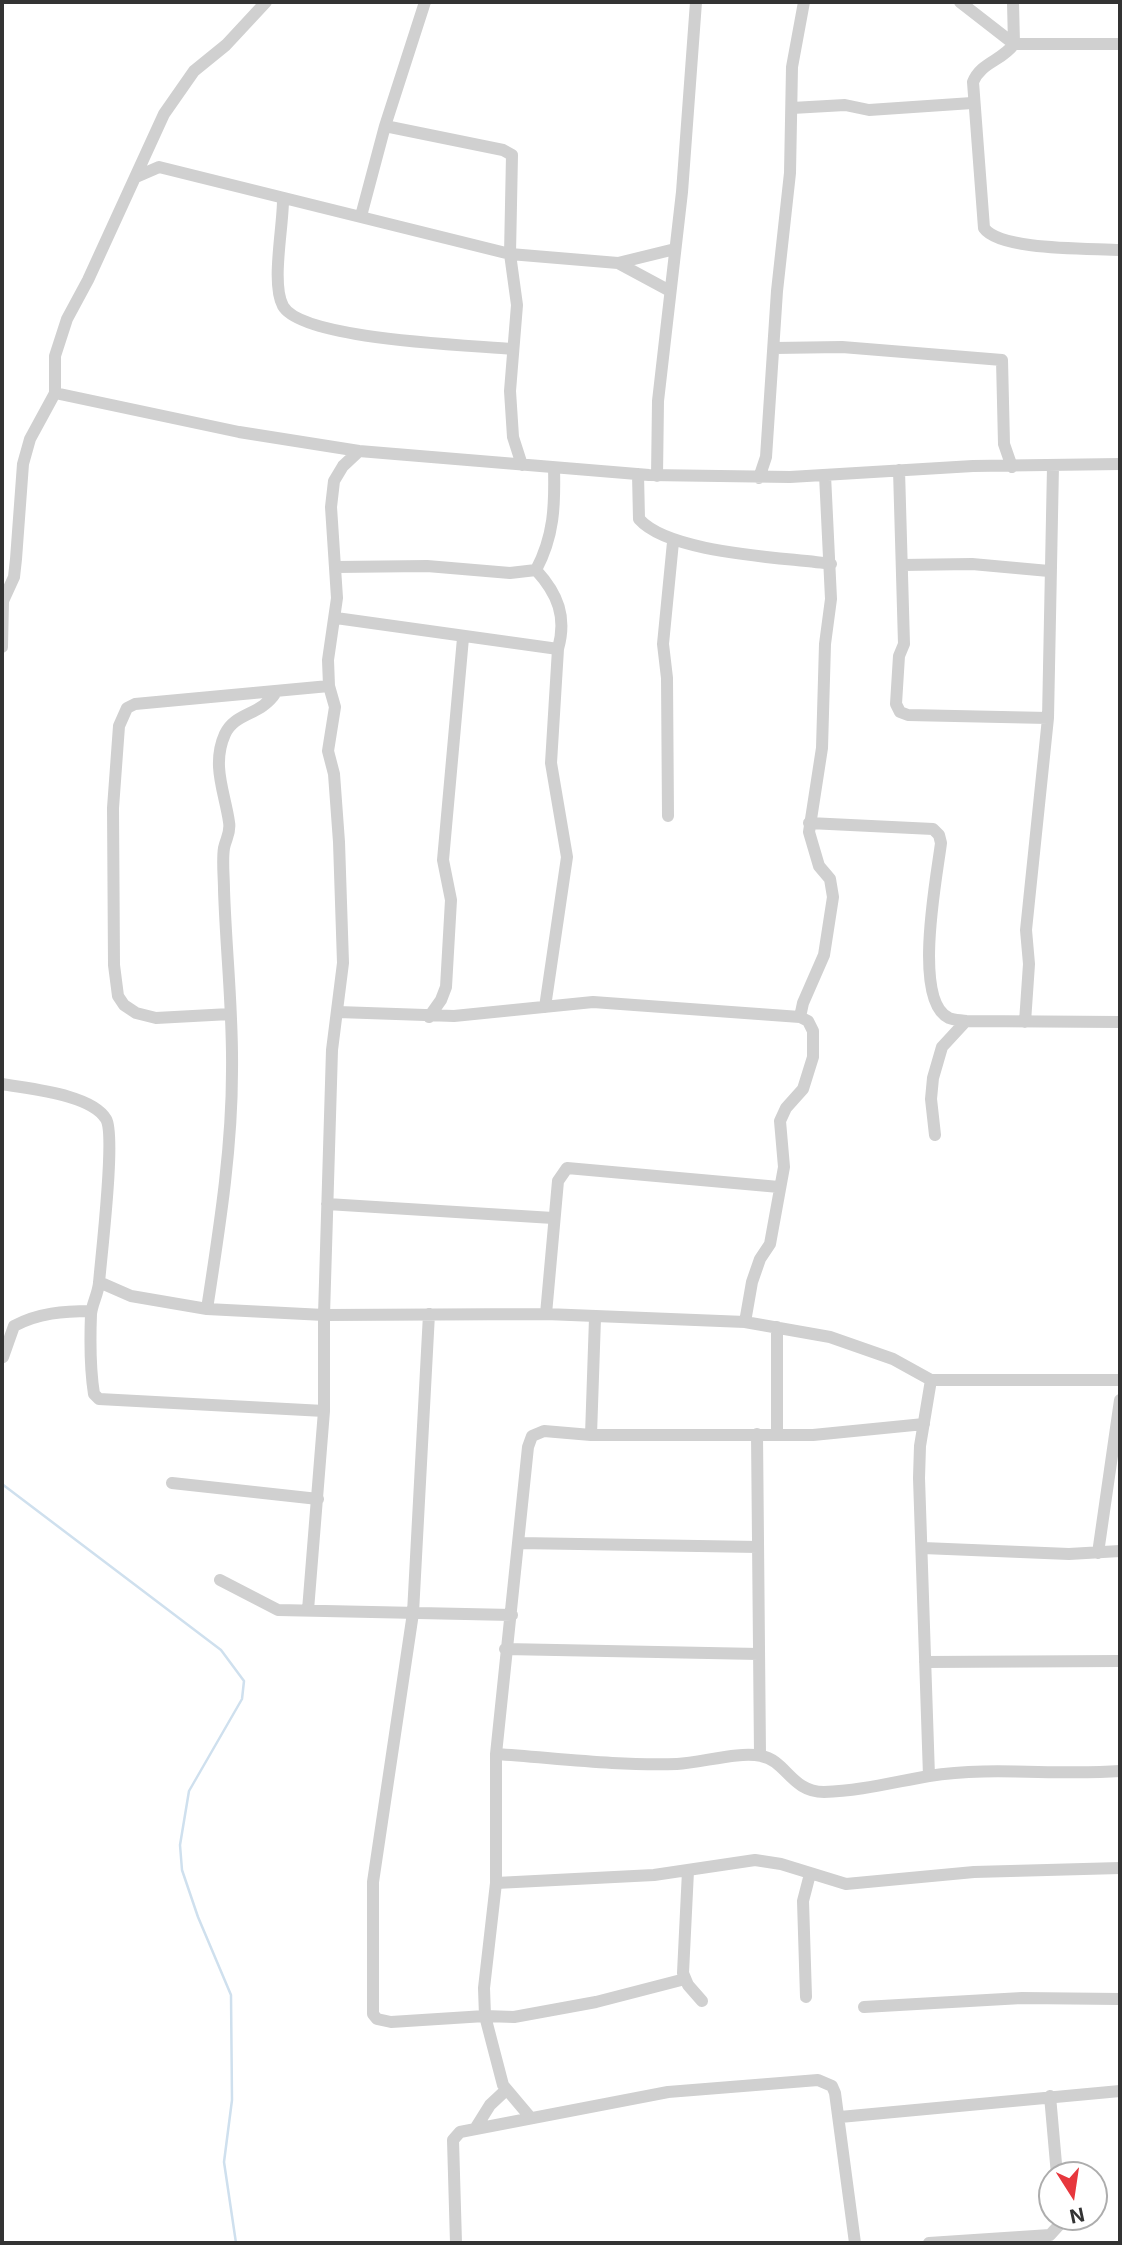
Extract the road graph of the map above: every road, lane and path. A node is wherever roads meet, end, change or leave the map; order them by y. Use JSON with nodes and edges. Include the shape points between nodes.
{"nodes":[{"id":1,"x":266,"y":2,"type":"edge"},
{"id":2,"x":425,"y":2,"type":"edge"},
{"id":3,"x":696,"y":2,"type":"edge"},
{"id":4,"x":804,"y":2,"type":"edge"},
{"id":5,"x":960,"y":2,"type":"edge"},
{"id":6,"x":1013,"y":2,"type":"edge"},
{"id":7,"x":1014,"y":44,"type":"junction"},
{"id":8,"x":1120,"y":44,"type":"edge"},
{"id":9,"x":972,"y":103,"type":"junction"},
{"id":10,"x":792,"y":108,"type":"junction"},
{"id":11,"x":385,"y":126,"type":"junction"},
{"id":12,"x":148,"y":149,"type":"junction"},
{"id":13,"x":159,"y":167,"type":"junction"},
{"id":14,"x":136,"y":177,"type":"junction"},
{"id":15,"x":283,"y":200,"type":"junction"},
{"id":16,"x":361,"y":216,"type":"junction"},
{"id":17,"x":675,"y":249,"type":"junction"},
{"id":18,"x":1120,"y":250,"type":"edge"},
{"id":19,"x":510,"y":254,"type":"junction"},
{"id":20,"x":618,"y":263,"type":"junction"},
{"id":21,"x":670,"y":291,"type":"junction"},
{"id":22,"x":775,"y":348,"type":"junction"},
{"id":23,"x":512,"y":349,"type":"junction"},
{"id":24,"x":55,"y":393,"type":"junction"},
{"id":25,"x":359,"y":451,"type":"junction"},
{"id":26,"x":1120,"y":464,"type":"edge"},
{"id":27,"x":522,"y":465,"type":"junction"},
{"id":28,"x":1054,"y":466,"type":"junction"},
{"id":29,"x":1012,"y":467,"type":"junction"},
{"id":30,"x":554,"y":468,"type":"junction"},
{"id":31,"x":899,"y":470,"type":"junction"},
{"id":32,"x":638,"y":474,"type":"junction"},
{"id":33,"x":825,"y":475,"type":"junction"},
{"id":34,"x":657,"y":476,"type":"junction"},
{"id":35,"x":758,"y":478,"type":"junction"},
{"id":36,"x":673,"y":542,"type":"junction"},
{"id":37,"x":831,"y":564,"type":"junction"},
{"id":38,"x":902,"y":565,"type":"junction"},
{"id":39,"x":336,"y":567,"type":"junction"},
{"id":40,"x":537,"y":570,"type":"junction"},
{"id":41,"x":1049,"y":570,"type":"junction"},
{"id":42,"x":2,"y":601,"type":"edge"},
{"id":43,"x":335,"y":618,"type":"junction"},
{"id":44,"x":463,"y":638,"type":"junction"},
{"id":45,"x":2,"y":647,"type":"edge"},
{"id":46,"x":558,"y":649,"type":"junction"},
{"id":47,"x":329,"y":687,"type":"junction"},
{"id":48,"x":276,"y":692,"type":"junction"},
{"id":49,"x":1048,"y":718,"type":"junction"},
{"id":50,"x":668,"y":816,"type":"dead end"},
{"id":51,"x":809,"y":823,"type":"junction"},
{"id":52,"x":545,"y":1007,"type":"junction"},
{"id":53,"x":338,"y":1012,"type":"junction"},
{"id":54,"x":230,"y":1014,"type":"junction"},
{"id":55,"x":429,"y":1017,"type":"junction"},
{"id":56,"x":800,"y":1017,"type":"junction"},
{"id":57,"x":965,"y":1021,"type":"junction"},
{"id":58,"x":1025,"y":1022,"type":"junction"},
{"id":59,"x":1120,"y":1022,"type":"edge"},
{"id":60,"x":2,"y":1084,"type":"edge"},
{"id":61,"x":935,"y":1135,"type":"dead end"},
{"id":62,"x":779,"y":1187,"type":"junction"},
{"id":63,"x":327,"y":1204,"type":"junction"},
{"id":64,"x":553,"y":1218,"type":"junction"},
{"id":65,"x":99,"y":1282,"type":"junction"},
{"id":66,"x":207,"y":1310,"type":"junction"},
{"id":67,"x":91,"y":1311,"type":"junction"},
{"id":68,"x":429,"y":1314,"type":"junction"},
{"id":69,"x":546,"y":1314,"type":"junction"},
{"id":70,"x":324,"y":1315,"type":"junction"},
{"id":71,"x":595,"y":1318,"type":"junction"},
{"id":72,"x":744,"y":1322,"type":"junction"},
{"id":73,"x":777,"y":1327,"type":"junction"},
{"id":74,"x":3,"y":1357,"type":"edge"},
{"id":75,"x":931,"y":1380,"type":"junction"},
{"id":76,"x":1120,"y":1380,"type":"edge"},
{"id":77,"x":1120,"y":1400,"type":"edge"},
{"id":78,"x":324,"y":1411,"type":"junction"},
{"id":79,"x":924,"y":1423,"type":"junction"},
{"id":80,"x":757,"y":1434,"type":"junction"},
{"id":81,"x":777,"y":1434,"type":"junction"},
{"id":82,"x":591,"y":1435,"type":"junction"},
{"id":83,"x":172,"y":1483,"type":"dead end"},
{"id":84,"x":318,"y":1499,"type":"junction"},
{"id":85,"x":519,"y":1543,"type":"junction"},
{"id":86,"x":758,"y":1546,"type":"junction"},
{"id":87,"x":923,"y":1548,"type":"junction"},
{"id":88,"x":1120,"y":1551,"type":"edge"},
{"id":89,"x":1098,"y":1553,"type":"junction"},
{"id":90,"x":220,"y":1580,"type":"dead end"},
{"id":91,"x":308,"y":1610,"type":"junction"},
{"id":92,"x":413,"y":1613,"type":"junction"},
{"id":93,"x":512,"y":1615,"type":"junction"},
{"id":94,"x":505,"y":1649,"type":"junction"},
{"id":95,"x":759,"y":1654,"type":"junction"},
{"id":96,"x":1120,"y":1661,"type":"edge"},
{"id":97,"x":925,"y":1662,"type":"junction"},
{"id":98,"x":496,"y":1754,"type":"junction"},
{"id":99,"x":760,"y":1755,"type":"junction"},
{"id":100,"x":1120,"y":1771,"type":"edge"},
{"id":101,"x":929,"y":1776,"type":"junction"},
{"id":102,"x":1120,"y":1868,"type":"edge"},
{"id":103,"x":688,"y":1871,"type":"junction"},
{"id":104,"x":810,"y":1874,"type":"junction"},
{"id":105,"x":496,"y":1883,"type":"junction"},
{"id":106,"x":685,"y":1979,"type":"junction"},
{"id":107,"x":806,"y":1997,"type":"dead end"},
{"id":108,"x":1120,"y":1999,"type":"edge"},
{"id":109,"x":702,"y":2001,"type":"dead end"},
{"id":110,"x":864,"y":2007,"type":"dead end"},
{"id":111,"x":485,"y":2015,"type":"junction"},
{"id":112,"x":506,"y":2090,"type":"junction"},
{"id":113,"x":1120,"y":2091,"type":"edge"},
{"id":114,"x":1050,"y":2096,"type":"junction"},
{"id":115,"x":530,"y":2117,"type":"junction"},
{"id":116,"x":840,"y":2117,"type":"junction"},
{"id":117,"x":475,"y":2129,"type":"junction"},
{"id":118,"x":1056,"y":2161,"type":"edge"},
{"id":119,"x":1054,"y":2231,"type":"edge"},
{"id":120,"x":456,"y":2243,"type":"edge"},
{"id":121,"x":855,"y":2243,"type":"edge"},
{"id":122,"x":929,"y":2243,"type":"edge"}],
"edges":[{"from":1,"to":12,"type":"street","via":[[194,71],[164,114]]},
{"from":2,"to":11,"type":"street"},
{"from":3,"to":17,"type":"street"},
{"from":4,"to":10,"type":"street","via":[[792,67]]},
{"from":5,"to":7,"type":"street"},
{"from":6,"to":7,"type":"street"},
{"from":7,"to":8,"type":"street"},
{"from":7,"to":9,"type":"street","via":[[1005,55],[979,69],[972,82]]},
{"from":9,"to":10,"type":"street","via":[[869,110]]},
{"from":9,"to":18,"type":"street","via":[[978,121],[981,212],[989,234],[1033,245]]},
{"from":10,"to":22,"type":"street"},
{"from":11,"to":16,"type":"street"},
{"from":11,"to":19,"type":"street","via":[[512,155]]},
{"from":12,"to":13,"type":"street"},
{"from":12,"to":14,"type":"street"},
{"from":13,"to":14,"type":"street"},
{"from":13,"to":15,"type":"street"},
{"from":14,"to":24,"type":"street","via":[[66,319],[55,356]]},
{"from":15,"to":16,"type":"street"},
{"from":15,"to":23,"type":"street","via":[[277,281],[290,316],[306,325],[398,341]]},
{"from":16,"to":19,"type":"street"},
{"from":17,"to":20,"type":"street"},
{"from":17,"to":21,"type":"street"},
{"from":19,"to":20,"type":"street"},
{"from":19,"to":23,"type":"street","via":[[517,305]]},
{"from":20,"to":21,"type":"street"},
{"from":21,"to":34,"type":"street","via":[[658,401]]},
{"from":22,"to":29,"type":"street","via":[[842,348],[1002,360],[1004,444]]},
{"from":22,"to":35,"type":"street","via":[[766,457]]},
{"from":23,"to":27,"type":"street","via":[[513,437]]},
{"from":24,"to":25,"type":"street","via":[[239,432]]},
{"from":24,"to":42,"type":"street","via":[[30,439],[23,464],[14,577]]},
{"from":25,"to":27,"type":"street"},
{"from":25,"to":39,"type":"street","via":[[334,481],[331,507]]},
{"from":26,"to":28,"type":"street"},
{"from":27,"to":30,"type":"street"},
{"from":28,"to":29,"type":"street"},
{"from":28,"to":41,"type":"street"},
{"from":29,"to":31,"type":"street"},
{"from":30,"to":32,"type":"street"},
{"from":30,"to":40,"type":"street","via":[[555,512],[547,550]]},
{"from":31,"to":33,"type":"street"},
{"from":31,"to":38,"type":"street"},
{"from":32,"to":34,"type":"street"},
{"from":32,"to":36,"type":"street","via":[[639,520]]},
{"from":33,"to":35,"type":"street"},
{"from":33,"to":37,"type":"street"},
{"from":34,"to":35,"type":"street"},
{"from":36,"to":37,"type":"street"},
{"from":36,"to":50,"type":"street","via":[[663,644]]},
{"from":37,"to":51,"type":"street","via":[[822,748]]},
{"from":38,"to":41,"type":"street"},
{"from":38,"to":49,"type":"street","via":[[900,712]]},
{"from":39,"to":40,"type":"street"},
{"from":39,"to":43,"type":"street"},
{"from":40,"to":46,"type":"street","via":[[558,601],[563,632]]},
{"from":41,"to":49,"type":"street"},
{"from":42,"to":45,"type":"street"},
{"from":43,"to":44,"type":"street"},
{"from":43,"to":47,"type":"street"},
{"from":44,"to":46,"type":"street"},
{"from":44,"to":55,"type":"street","via":[[443,860],[451,900],[446,987]]},
{"from":46,"to":52,"type":"street","via":[[551,763],[566,857]]},
{"from":47,"to":48,"type":"street"},
{"from":47,"to":53,"type":"street","via":[[335,707],[328,751],[339,842],[343,963]]},
{"from":48,"to":54,"type":"street","via":[[260,710],[233,722],[225,733],[218,765],[230,835],[224,847]]},
{"from":48,"to":54,"type":"street","via":[[135,704],[127,708],[119,726],[113,808],[118,996],[136,1013],[156,1018]]},
{"from":49,"to":58,"type":"street","via":[[1026,930]]},
{"from":51,"to":56,"type":"street","via":[[811,844],[830,879],[833,897],[824,955]]},
{"from":51,"to":57,"type":"street","via":[[933,829],[939,835],[930,907],[931,984],[943,1013]]},
{"from":52,"to":55,"type":"street"},
{"from":52,"to":56,"type":"street","via":[[593,1002]]},
{"from":53,"to":55,"type":"street"},
{"from":53,"to":63,"type":"street","via":[[332,1050]]},
{"from":54,"to":66,"type":"street","via":[[227,1169]]},
{"from":56,"to":62,"type":"street","via":[[813,1031],[813,1057],[803,1089],[780,1121],[784,1167]]},
{"from":57,"to":58,"type":"street"},
{"from":57,"to":61,"type":"street","via":[[942,1047],[933,1078]]},
{"from":58,"to":59,"type":"street"},
{"from":60,"to":65,"type":"street","via":[[93,1106],[107,1119],[111,1136]]},
{"from":62,"to":64,"type":"street","via":[[567,1168],[558,1181]]},
{"from":62,"to":72,"type":"street","via":[[770,1244],[752,1282]]},
{"from":63,"to":64,"type":"street"},
{"from":63,"to":70,"type":"street"},
{"from":64,"to":69,"type":"street"},
{"from":65,"to":66,"type":"street","via":[[131,1296]]},
{"from":65,"to":67,"type":"street"},
{"from":66,"to":70,"type":"street"},
{"from":67,"to":74,"type":"street","via":[[65,1311],[14,1326]]},
{"from":67,"to":78,"type":"street","via":[[92,1381],[100,1399]]},
{"from":68,"to":69,"type":"street"},
{"from":68,"to":70,"type":"street"},
{"from":68,"to":92,"type":"street"},
{"from":69,"to":71,"type":"street"},
{"from":70,"to":78,"type":"street"},
{"from":71,"to":72,"type":"street"},
{"from":71,"to":82,"type":"street"},
{"from":72,"to":73,"type":"street"},
{"from":73,"to":75,"type":"street","via":[[866,1349]]},
{"from":73,"to":81,"type":"street"},
{"from":75,"to":76,"type":"street"},
{"from":75,"to":79,"type":"street"},
{"from":77,"to":89,"type":"street"},
{"from":78,"to":84,"type":"street"},
{"from":79,"to":81,"type":"street","via":[[843,1433]]},
{"from":79,"to":87,"type":"street","via":[[919,1478]]},
{"from":80,"to":81,"type":"street"},
{"from":80,"to":82,"type":"street"},
{"from":80,"to":86,"type":"street"},
{"from":82,"to":85,"type":"street","via":[[544,1431],[532,1436]]},
{"from":83,"to":84,"type":"street"},
{"from":84,"to":91,"type":"street"},
{"from":85,"to":86,"type":"street"},
{"from":85,"to":93,"type":"street"},
{"from":86,"to":95,"type":"street"},
{"from":87,"to":89,"type":"street"},
{"from":87,"to":97,"type":"street"},
{"from":88,"to":89,"type":"street"},
{"from":90,"to":91,"type":"street","via":[[278,1610]]},
{"from":91,"to":92,"type":"street"},
{"from":92,"to":93,"type":"street"},
{"from":92,"to":111,"type":"street","via":[[373,1882],[373,2014],[391,2022]]},
{"from":93,"to":94,"type":"street"},
{"from":94,"to":95,"type":"street"},
{"from":94,"to":98,"type":"street"},
{"from":95,"to":99,"type":"street"},
{"from":96,"to":97,"type":"street"},
{"from":97,"to":101,"type":"street"},
{"from":98,"to":99,"type":"street","via":[[677,1764]]},
{"from":98,"to":105,"type":"street"},
{"from":99,"to":101,"type":"street","via":[[807,1790],[822,1792],[901,1784]]},
{"from":100,"to":101,"type":"street"},
{"from":102,"to":104,"type":"street","via":[[974,1872],[846,1884]]},
{"from":103,"to":104,"type":"street","via":[[755,1860]]},
{"from":103,"to":105,"type":"street"},
{"from":103,"to":106,"type":"street"},
{"from":104,"to":107,"type":"street","via":[[803,1901]]},
{"from":105,"to":111,"type":"street"},
{"from":106,"to":109,"type":"street"},
{"from":106,"to":111,"type":"street","via":[[552,2011],[514,2017]]},
{"from":108,"to":110,"type":"street","via":[[1022,1998]]},
{"from":111,"to":112,"type":"street"},
{"from":112,"to":115,"type":"street"},
{"from":112,"to":117,"type":"street"},
{"from":113,"to":114,"type":"street"},
{"from":114,"to":116,"type":"street"},
{"from":114,"to":118,"type":"street"},
{"from":115,"to":116,"type":"street","via":[[668,2092],[818,2080],[832,2086]]},
{"from":115,"to":117,"type":"street"},
{"from":116,"to":121,"type":"street"},
{"from":117,"to":120,"type":"street","via":[[453,2140]]},
{"from":119,"to":122,"type":"street","via":[[1051,2235]]}]}
